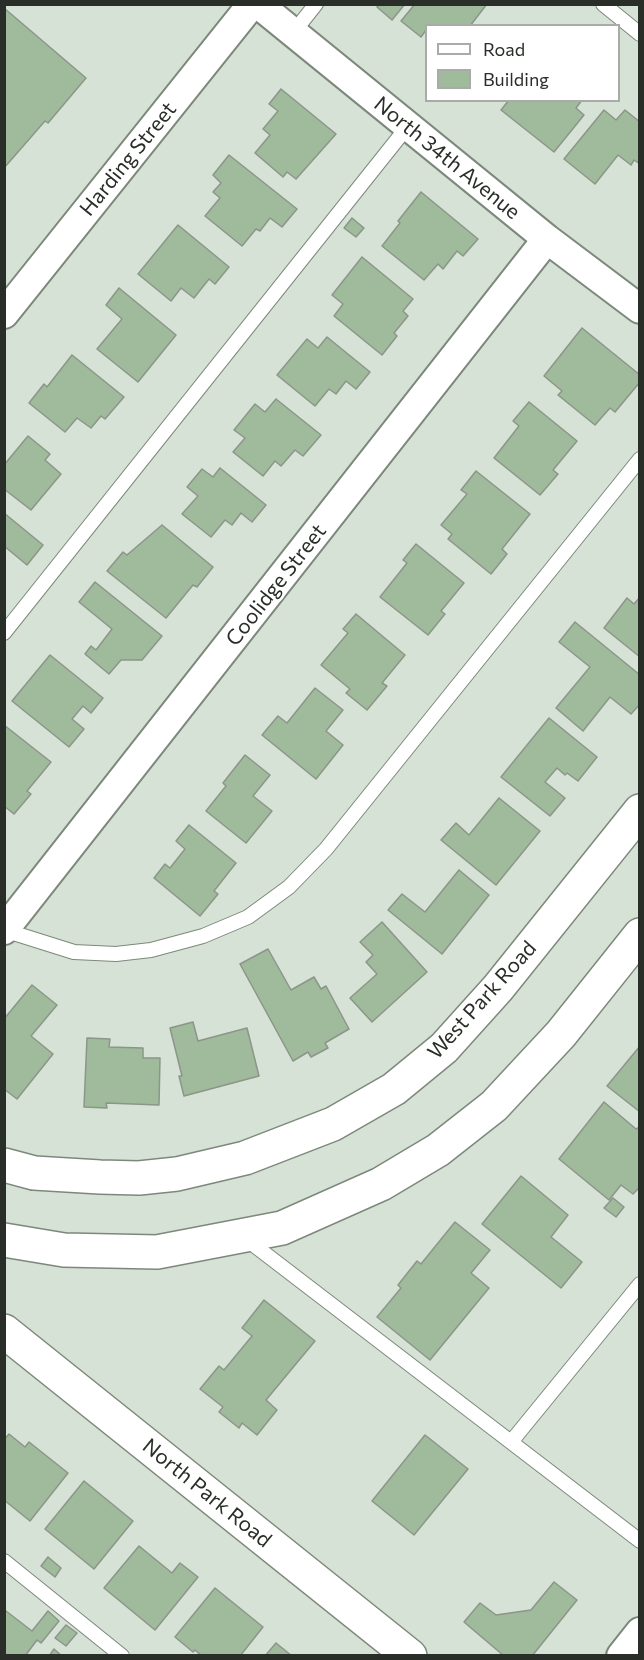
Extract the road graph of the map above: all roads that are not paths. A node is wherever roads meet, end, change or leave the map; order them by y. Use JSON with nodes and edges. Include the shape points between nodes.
{"nodes":[{"id":1,"x":252,"y":4,"type":"edge"},
{"id":2,"x":258,"y":4,"type":"edge"},
{"id":3,"x":316,"y":4,"type":"edge"},
{"id":4,"x":603,"y":4,"type":"edge"},
{"id":5,"x":293,"y":33,"type":"junction"},
{"id":6,"x":639,"y":34,"type":"edge"},
{"id":7,"x":408,"y":126,"type":"junction"},
{"id":8,"x":547,"y":239,"type":"junction"},
{"id":9,"x":639,"y":309,"type":"edge"},
{"id":10,"x":4,"y":314,"type":"edge"},
{"id":11,"x":639,"y":459,"type":"edge"},
{"id":12,"x":4,"y":633,"type":"edge"},
{"id":13,"x":639,"y":811,"type":"edge"},
{"id":14,"x":4,"y":930,"type":"edge"},
{"id":15,"x":639,"y":935,"type":"edge"},
{"id":16,"x":4,"y":1166,"type":"edge"},
{"id":17,"x":242,"y":1236,"type":"junction"},
{"id":18,"x":4,"y":1240,"type":"edge"},
{"id":19,"x":639,"y":1284,"type":"edge"},
{"id":20,"x":4,"y":1331,"type":"edge"},
{"id":21,"x":511,"y":1442,"type":"junction"},
{"id":22,"x":639,"y":1541,"type":"edge"},
{"id":23,"x":4,"y":1561,"type":"edge"},
{"id":24,"x":639,"y":1632,"type":"edge"},
{"id":25,"x":122,"y":1656,"type":"edge"},
{"id":26,"x":410,"y":1656,"type":"edge"},
{"id":27,"x":621,"y":1656,"type":"edge"}],
"edges":[{"from":1,"to":10,"type":"street","name":"Harding Street"},
{"from":2,"to":5,"type":"street","name":"North 34th Avenue"},
{"from":3,"to":5,"type":"lane"},
{"from":4,"to":6,"type":"lane"},
{"from":5,"to":7,"type":"street","name":"North 34th Avenue"},
{"from":7,"to":8,"type":"street","name":"North 34th Avenue"},
{"from":7,"to":12,"type":"lane"},
{"from":8,"to":9,"type":"street","name":"North 34th Avenue"},
{"from":8,"to":14,"type":"street","name":"Coolidge Street"},
{"from":11,"to":14,"type":"lane","via":[[326,849],[281,893],[248,917],[203,936],[151,950],[116,954],[74,951]]},
{"from":13,"to":16,"type":"street","name":"West Park Road","via":[[498,988],[444,1048],[394,1089],[333,1124],[245,1158],[177,1174],[100,1177],[34,1173]]},
{"from":15,"to":17,"type":"street","via":[[561,1034],[494,1107],[438,1150],[381,1184],[282,1228]]},
{"from":17,"to":18,"type":"street","via":[[157,1252],[64,1250]]},
{"from":17,"to":21,"type":"lane"},
{"from":19,"to":21,"type":"lane"},
{"from":20,"to":26,"type":"street","name":"North Park Road"},
{"from":21,"to":22,"type":"lane"},
{"from":23,"to":25,"type":"lane"},
{"from":24,"to":27,"type":"street"}]}
